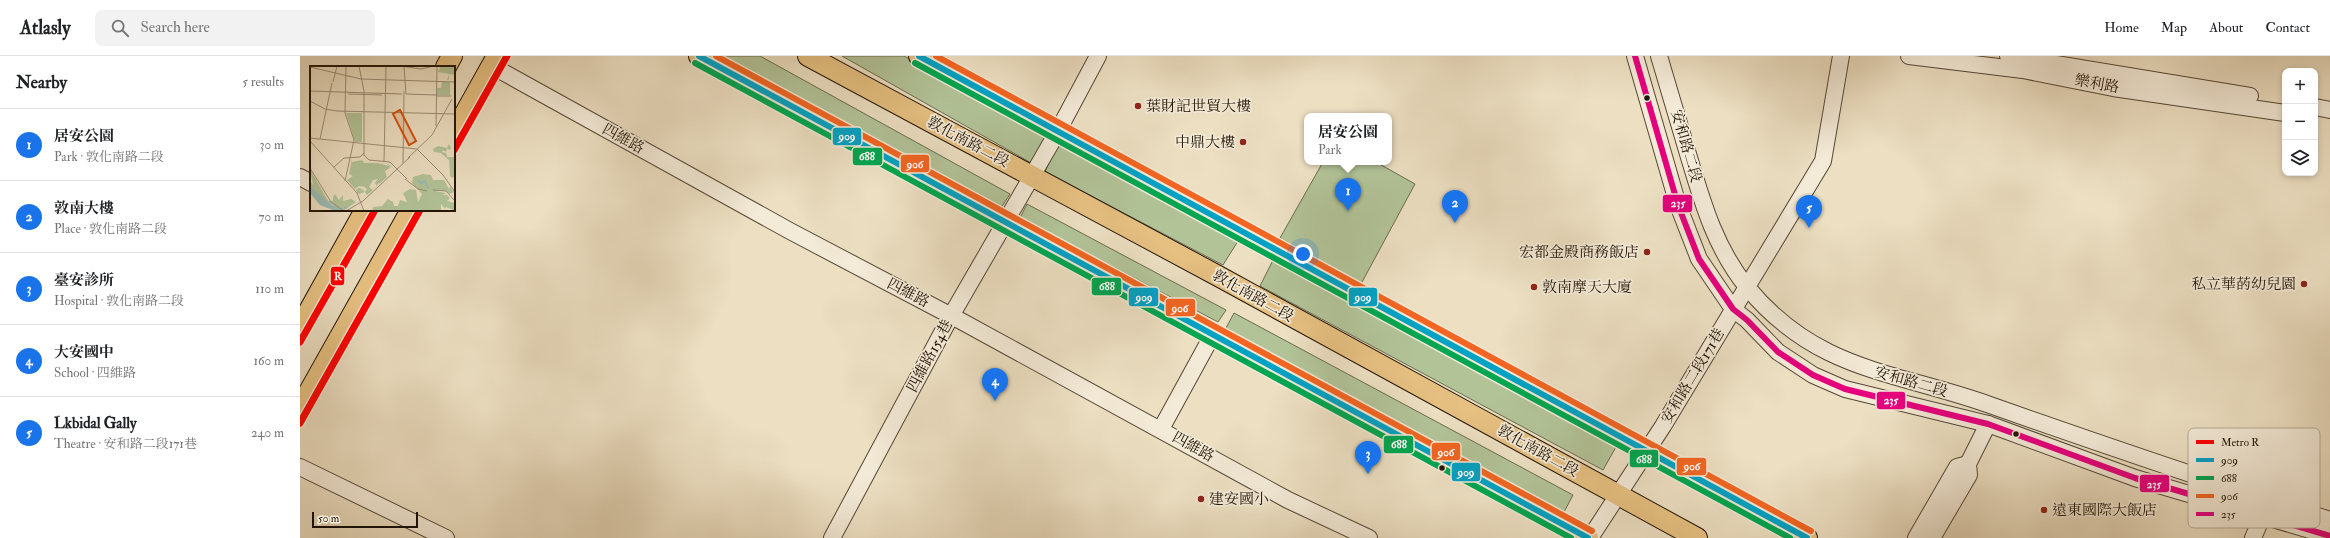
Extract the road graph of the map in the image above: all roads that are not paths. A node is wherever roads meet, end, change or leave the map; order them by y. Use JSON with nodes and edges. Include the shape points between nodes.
{"nodes":[{"id":1,"x":452,"y":56,"type":"edge"},
{"id":2,"x":699,"y":56,"type":"edge"},
{"id":3,"x":808,"y":56,"type":"edge"},
{"id":4,"x":919,"y":56,"type":"edge"},
{"id":5,"x":1098,"y":56,"type":"edge"},
{"id":6,"x":1635,"y":56,"type":"edge"},
{"id":7,"x":1659,"y":56,"type":"edge"},
{"id":8,"x":1841,"y":56,"type":"edge"},
{"id":9,"x":1909,"y":56,"type":"edge"},
{"id":10,"x":2008,"y":56,"type":"edge"},
{"id":11,"x":494,"y":61,"type":"edge"},
{"id":12,"x":447,"y":66,"type":"edge"},
{"id":13,"x":2282,"y":102,"type":"edge"},
{"id":14,"x":2318,"y":108,"type":"edge"},
{"id":15,"x":2330,"y":110,"type":"edge"},
{"id":16,"x":2282,"y":113,"type":"edge"},
{"id":17,"x":2318,"y":118,"type":"edge"},
{"id":18,"x":2330,"y":120,"type":"edge"},
{"id":19,"x":455,"y":131,"type":"edge"},
{"id":20,"x":1058,"y":131,"type":"junction"},
{"id":21,"x":1032,"y":176,"type":"junction"},
{"id":22,"x":300,"y":177,"type":"edge"},
{"id":23,"x":310,"y":182,"type":"edge"},
{"id":24,"x":362,"y":211,"type":"edge"},
{"id":25,"x":410,"y":211,"type":"edge"},
{"id":26,"x":1005,"y":222,"type":"junction"},
{"id":27,"x":1747,"y":286,"type":"junction"},
{"id":28,"x":1733,"y":309,"type":"junction"},
{"id":29,"x":951,"y":316,"type":"junction"},
{"id":30,"x":300,"y":327,"type":"edge"},
{"id":31,"x":1213,"y":334,"type":"junction"},
{"id":32,"x":300,"y":408,"type":"edge"},
{"id":33,"x":1988,"y":424,"type":"junction"},
{"id":34,"x":1161,"y":429,"type":"junction"},
{"id":35,"x":1647,"y":451,"type":"junction"},
{"id":36,"x":1968,"y":464,"type":"junction"},
{"id":37,"x":300,"y":467,"type":"edge"},
{"id":38,"x":2188,"y":473,"type":"edge"},
{"id":39,"x":2188,"y":494,"type":"edge"},
{"id":40,"x":1618,"y":495,"type":"junction"},
{"id":41,"x":2320,"y":517,"type":"edge"},
{"id":42,"x":2330,"y":520,"type":"edge"},
{"id":43,"x":2257,"y":528,"type":"edge"},
{"id":44,"x":2301,"y":528,"type":"edge"},
{"id":45,"x":2330,"y":536,"type":"edge"},
{"id":46,"x":446,"y":538,"type":"edge"},
{"id":47,"x":832,"y":538,"type":"edge"},
{"id":48,"x":1369,"y":538,"type":"edge"},
{"id":49,"x":1589,"y":538,"type":"edge"},
{"id":50,"x":1697,"y":538,"type":"edge"},
{"id":51,"x":1807,"y":538,"type":"edge"},
{"id":52,"x":1916,"y":538,"type":"edge"},
{"id":53,"x":1932,"y":538,"type":"edge"},
{"id":54,"x":2253,"y":538,"type":"edge"}],
"edges":[{"from":1,"to":12,"type":"main road"},
{"from":2,"to":26,"type":"main road"},
{"from":3,"to":21,"type":"main road","name":"敦化南路二段"},
{"from":4,"to":20,"type":"main road"},
{"from":5,"to":20,"type":"street","name":"四維路154巷"},
{"from":6,"to":28,"type":"street","name":"安和路二段","via":[[1688,233],[1711,279]]},
{"from":7,"to":27,"type":"street","name":"安和路二段","via":[[1703,206],[1717,240]]},
{"from":8,"to":27,"type":"street","name":"安和路二段171巷","via":[[1823,161]]},
{"from":9,"to":16,"type":"street","name":"樂利路","via":[[2023,70],[2113,88]]},
{"from":10,"to":13,"type":"street","name":"樂利路"},
{"from":11,"to":19,"type":"main road"},
{"from":11,"to":29,"type":"street","name":"四維路","via":[[790,231]]},
{"from":14,"to":15,"type":"street"},
{"from":17,"to":18,"type":"street"},
{"from":20,"to":21,"type":"street","name":"四維路154巷"},
{"from":20,"to":35,"type":"main road"},
{"from":21,"to":26,"type":"street","name":"四維路154巷"},
{"from":21,"to":40,"type":"main road","name":"敦化南路二段"},
{"from":22,"to":23,"type":"street"},
{"from":24,"to":30,"type":"main road"},
{"from":25,"to":32,"type":"main road"},
{"from":26,"to":29,"type":"street","name":"四維路154巷"},
{"from":26,"to":31,"type":"main road"},
{"from":27,"to":28,"type":"street","name":"安和路二段171巷"},
{"from":27,"to":38,"type":"street","name":"安和路二段","via":[[1782,322],[1835,357],[1873,371],[1980,401]]},
{"from":28,"to":33,"type":"street","name":"安和路二段","via":[[1778,352],[1845,389]]},
{"from":28,"to":35,"type":"street","name":"安和路二段171巷"},
{"from":29,"to":34,"type":"street","name":"四維路"},
{"from":29,"to":47,"type":"street","name":"四維路154巷"},
{"from":31,"to":34,"type":"street"},
{"from":31,"to":49,"type":"main road"},
{"from":33,"to":36,"type":"street"},
{"from":33,"to":39,"type":"street","name":"安和路二段","via":[[2135,478]]},
{"from":34,"to":48,"type":"street","name":"四維路","via":[[1288,500]]},
{"from":35,"to":40,"type":"street","name":"安和路二段171巷"},
{"from":35,"to":51,"type":"main road"},
{"from":36,"to":52,"type":"street","via":[[1957,467]]},
{"from":36,"to":53,"type":"street","via":[[1968,474]]},
{"from":37,"to":46,"type":"street"},
{"from":40,"to":49,"type":"street","name":"安和路二段171巷"},
{"from":40,"to":50,"type":"main road","name":"敦化南路二段"},
{"from":41,"to":42,"type":"street","name":"安和路二段"},
{"from":43,"to":54,"type":"street"},
{"from":44,"to":45,"type":"street","name":"安和路二段"}]}
